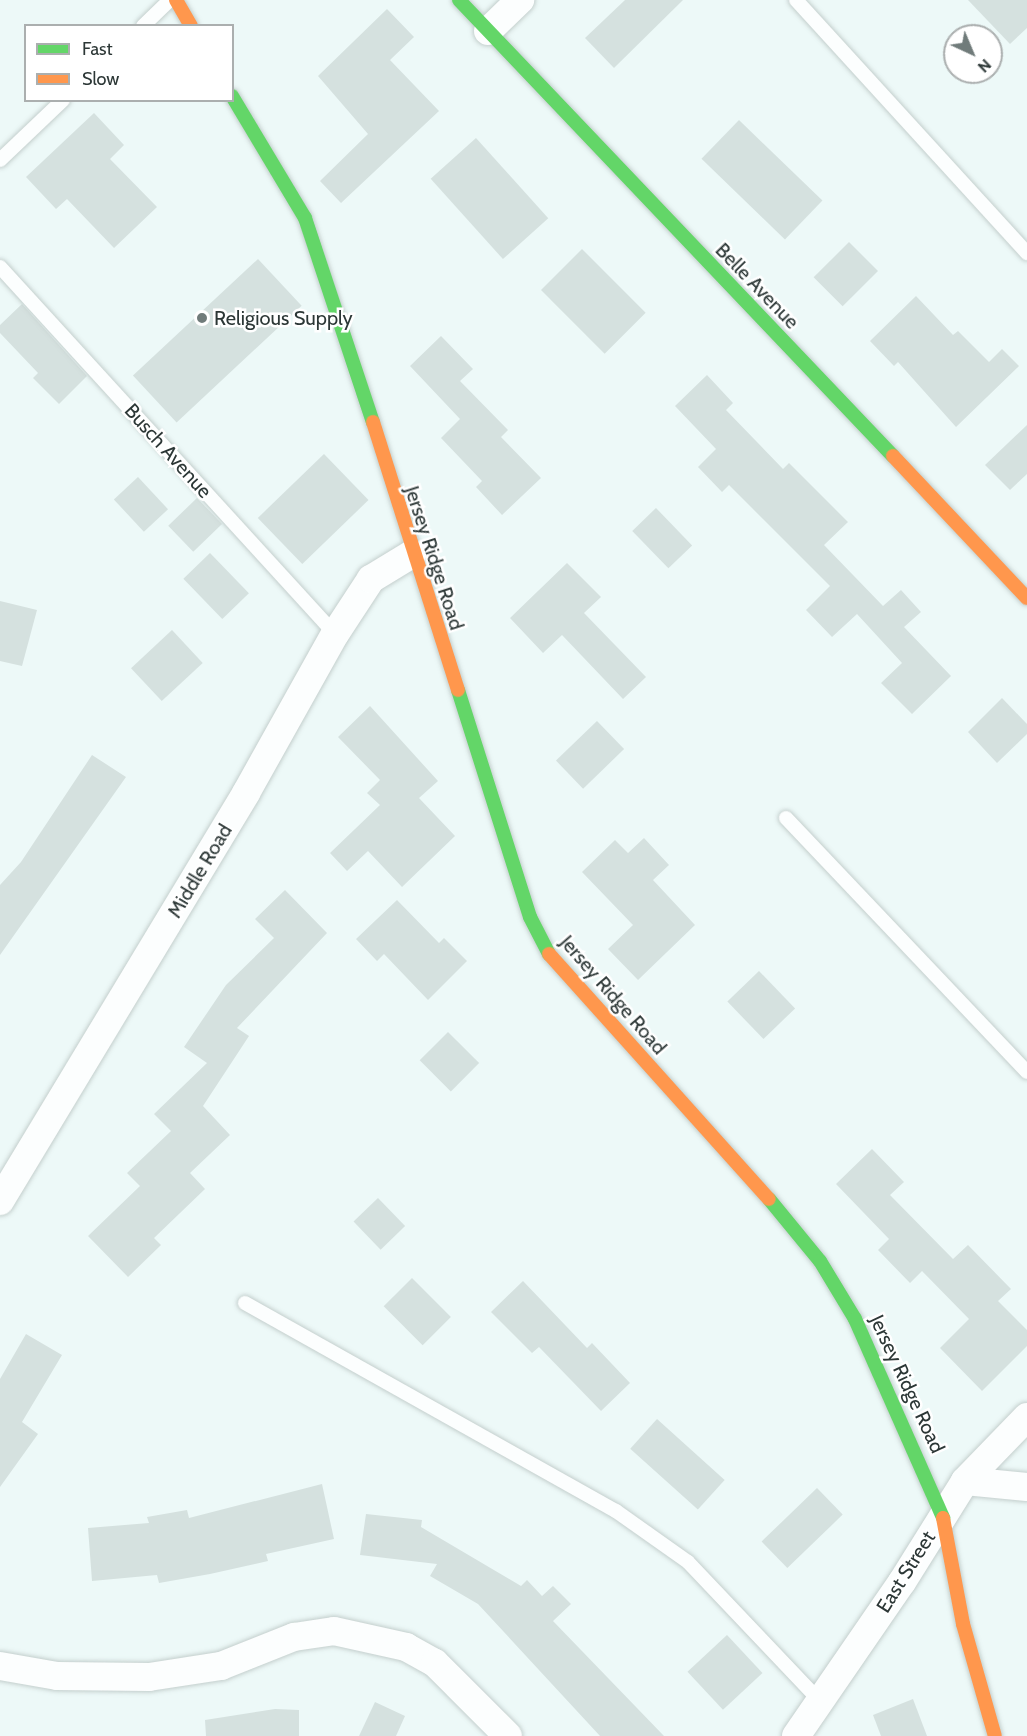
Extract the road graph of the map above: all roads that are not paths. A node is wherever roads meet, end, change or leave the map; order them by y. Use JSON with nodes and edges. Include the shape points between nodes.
{"nodes":[{"id":1,"x":170,"y":0,"type":"edge"},
{"id":2,"x":176,"y":0,"type":"edge"},
{"id":3,"x":459,"y":0,"type":"edge"},
{"id":4,"x":520,"y":0,"type":"edge"},
{"id":5,"x":796,"y":0,"type":"edge"},
{"id":6,"x":145,"y":24,"type":"edge"},
{"id":7,"x":190,"y":24,"type":"edge"},
{"id":8,"x":488,"y":31,"type":"junction"},
{"id":9,"x":234,"y":99,"type":"edge"},
{"id":10,"x":61,"y":102,"type":"edge"},
{"id":11,"x":0,"y":160,"type":"edge"},
{"id":12,"x":1027,"y":253,"type":"edge"},
{"id":13,"x":0,"y":267,"type":"edge"},
{"id":14,"x":412,"y":554,"type":"junction"},
{"id":15,"x":1027,"y":598,"type":"edge"},
{"id":16,"x":335,"y":634,"type":"junction"},
{"id":17,"x":786,"y":818,"type":"dead end"},
{"id":18,"x":1027,"y":1072,"type":"edge"},
{"id":19,"x":0,"y":1201,"type":"edge"},
{"id":20,"x":245,"y":1303,"type":"dead end"},
{"id":21,"x":1027,"y":1417,"type":"edge"},
{"id":22,"x":964,"y":1481,"type":"junction"},
{"id":23,"x":1027,"y":1487,"type":"edge"},
{"id":24,"x":942,"y":1512,"type":"junction"},
{"id":25,"x":0,"y":1666,"type":"edge"},
{"id":26,"x":821,"y":1701,"type":"junction"},
{"id":27,"x":508,"y":1736,"type":"edge"},
{"id":28,"x":796,"y":1736,"type":"edge"},
{"id":29,"x":995,"y":1736,"type":"edge"}],
"edges":[{"from":1,"to":6,"type":"lane"},
{"from":2,"to":7,"type":"street"},
{"from":3,"to":8,"type":"street","name":"Belle Avenue"},
{"from":4,"to":8,"type":"street"},
{"from":5,"to":12,"type":"lane"},
{"from":8,"to":15,"type":"street","name":"Belle Avenue"},
{"from":9,"to":14,"type":"street","name":"Jersey Ridge Road","via":[[305,218],[321,256]]},
{"from":10,"to":11,"type":"lane"},
{"from":13,"to":16,"type":"lane","name":"Busch Avenue"},
{"from":14,"to":16,"type":"street","name":"Middle Road","via":[[371,579]]},
{"from":14,"to":24,"type":"street","name":"Jersey Ridge Road","via":[[530,917],[544,947],[820,1261],[855,1319]]},
{"from":16,"to":19,"type":"street","name":"Middle Road","via":[[246,793]]},
{"from":17,"to":18,"type":"lane"},
{"from":20,"to":26,"type":"lane","via":[[616,1511],[688,1562]]},
{"from":21,"to":22,"type":"street","name":"East Street"},
{"from":22,"to":23,"type":"street"},
{"from":22,"to":24,"type":"street","name":"East Street"},
{"from":24,"to":26,"type":"street","name":"East Street","via":[[902,1582]]},
{"from":24,"to":29,"type":"street","name":"Jersey Ridge Road","via":[[963,1624]]},
{"from":25,"to":27,"type":"street","via":[[57,1676],[149,1677],[221,1666],[294,1637],[334,1631],[406,1647],[435,1663]]},
{"from":26,"to":28,"type":"street","name":"East Street"}]}
